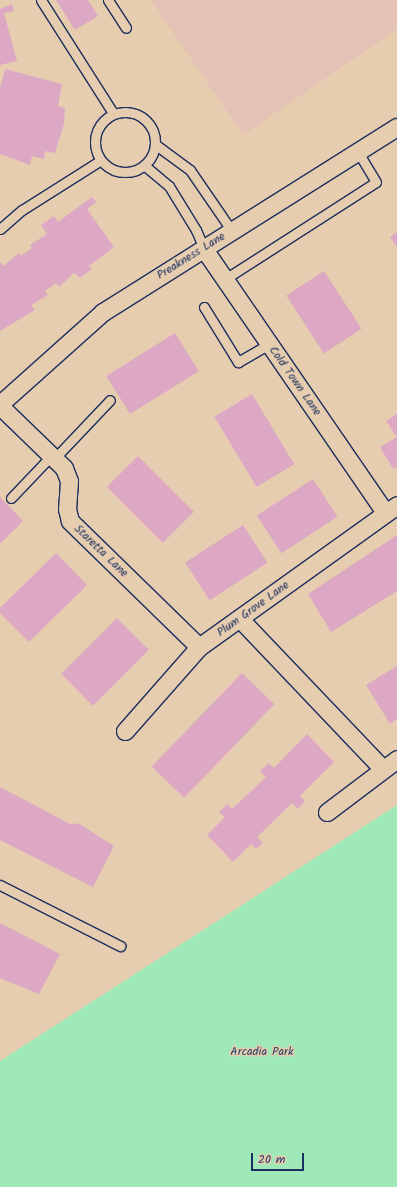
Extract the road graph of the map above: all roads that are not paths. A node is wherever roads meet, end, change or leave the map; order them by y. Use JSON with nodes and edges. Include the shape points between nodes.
{"nodes":[{"id":1,"x":41,"y":0,"type":"edge"},
{"id":2,"x":108,"y":0,"type":"edge"},
{"id":3,"x":126,"y":28,"type":"dead end"},
{"id":4,"x":113,"y":113,"type":"junction"},
{"id":5,"x":397,"y":127,"type":"edge"},
{"id":6,"x":156,"y":144,"type":"junction"},
{"id":7,"x":358,"y":152,"type":"junction"},
{"id":8,"x":101,"y":160,"type":"junction"},
{"id":9,"x":145,"y":166,"type":"junction"},
{"id":10,"x":0,"y":229,"type":"edge"},
{"id":11,"x":232,"y":231,"type":"junction"},
{"id":12,"x":204,"y":249,"type":"junction"},
{"id":13,"x":225,"y":279,"type":"junction"},
{"id":14,"x":204,"y":307,"type":"dead end"},
{"id":15,"x":269,"y":344,"type":"junction"},
{"id":16,"x":110,"y":400,"type":"dead end"},
{"id":17,"x":0,"y":405,"type":"edge"},
{"id":18,"x":52,"y":458,"type":"junction"},
{"id":19,"x":11,"y":498,"type":"dead end"},
{"id":20,"x":391,"y":508,"type":"edge"},
{"id":21,"x":240,"y":619,"type":"junction"},
{"id":22,"x":199,"y":648,"type":"junction"},
{"id":23,"x":126,"y":731,"type":"dead end"},
{"id":24,"x":397,"y":759,"type":"edge"},
{"id":25,"x":382,"y":768,"type":"junction"},
{"id":26,"x":327,"y":812,"type":"dead end"},
{"id":27,"x":0,"y":885,"type":"edge"},
{"id":28,"x":120,"y":946,"type":"dead end"}],
"edges":[{"from":1,"to":4,"type":"lane"},
{"from":2,"to":3,"type":"lane"},
{"from":4,"to":6,"type":"lane","via":[[138,114],[149,121]]},
{"from":4,"to":8,"type":"lane","via":[[98,128],[96,150]]},
{"from":5,"to":7,"type":"street","name":"Preakness Lane"},
{"from":6,"to":9,"type":"lane"},
{"from":6,"to":11,"type":"lane","via":[[190,170]]},
{"from":7,"to":11,"type":"street","name":"Preakness Lane"},
{"from":7,"to":13,"type":"lane","via":[[376,182]]},
{"from":8,"to":9,"type":"lane","via":[[122,172]]},
{"from":8,"to":10,"type":"lane"},
{"from":9,"to":12,"type":"lane","via":[[169,186],[196,230]]},
{"from":11,"to":12,"type":"street","name":"Preakness Lane"},
{"from":12,"to":13,"type":"street","name":"Cold Town Lane"},
{"from":12,"to":17,"type":"street","name":"Preakness Lane","via":[[103,312]]},
{"from":13,"to":15,"type":"street","name":"Cold Town Lane"},
{"from":14,"to":15,"type":"lane","via":[[238,362]]},
{"from":15,"to":20,"type":"street","name":"Cold Town Lane"},
{"from":16,"to":18,"type":"lane"},
{"from":17,"to":18,"type":"street","name":"Staretta Lane"},
{"from":18,"to":19,"type":"lane"},
{"from":18,"to":22,"type":"street","name":"Staretta Lane","via":[[64,468],[69,482],[70,521]]},
{"from":20,"to":21,"type":"street","name":"Plum Grove Lane"},
{"from":21,"to":22,"type":"street","name":"Plum Grove Lane"},
{"from":21,"to":25,"type":"street"},
{"from":22,"to":23,"type":"street","name":"Plum Grove Lane"},
{"from":24,"to":25,"type":"street"},
{"from":25,"to":26,"type":"street"},
{"from":27,"to":28,"type":"lane"}]}
